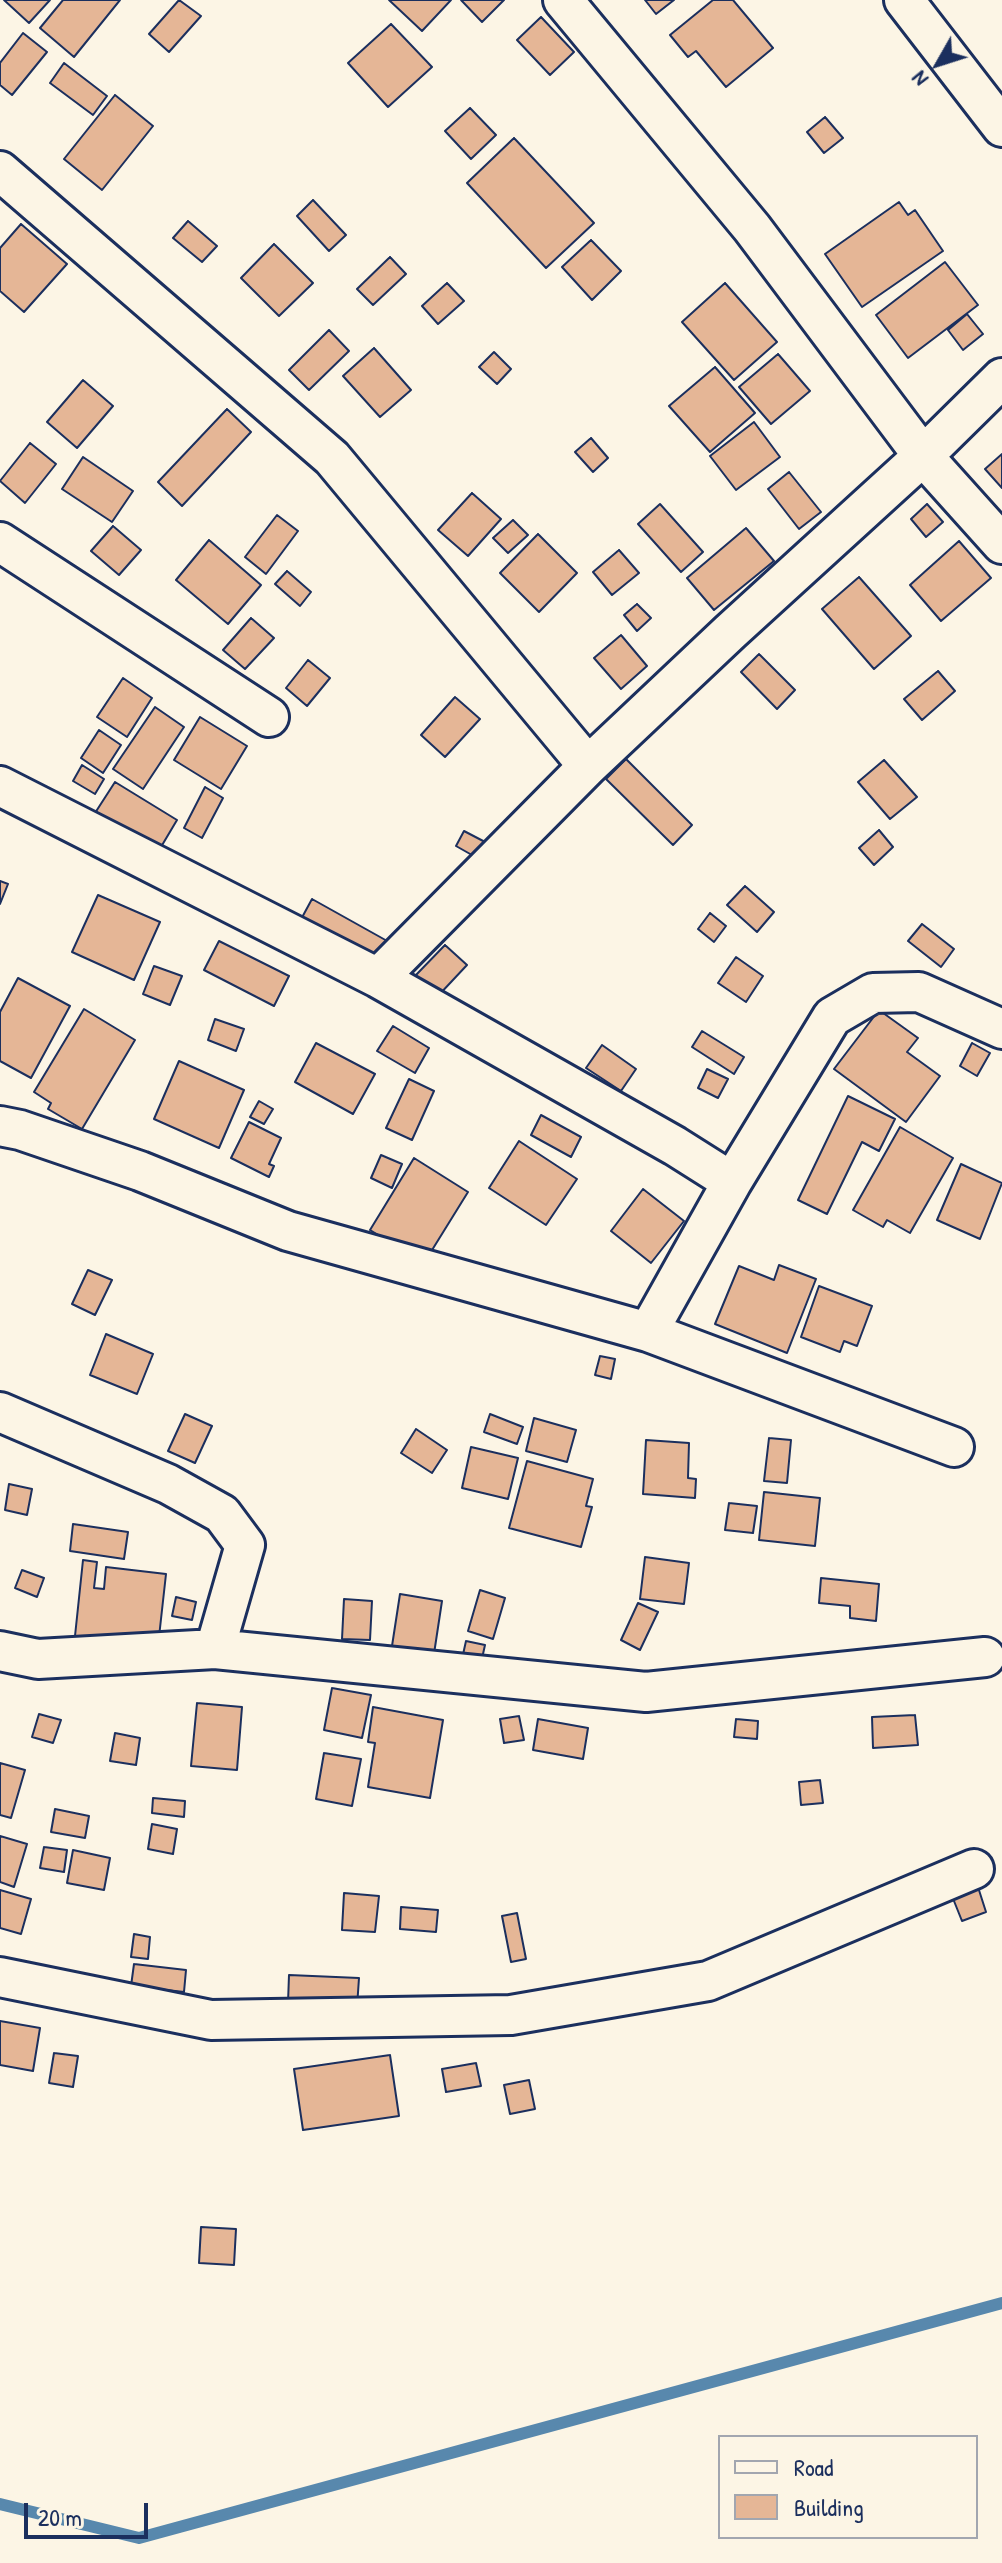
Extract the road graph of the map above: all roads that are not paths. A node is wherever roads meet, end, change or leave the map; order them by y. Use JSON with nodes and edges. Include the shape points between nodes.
{"nodes":[{"id":1,"x":563,"y":0,"type":"edge"},
{"id":2,"x":904,"y":0,"type":"edge"},
{"id":3,"x":1002,"y":127,"type":"edge"},
{"id":4,"x":0,"y":171,"type":"edge"},
{"id":5,"x":1002,"y":378,"type":"edge"},
{"id":6,"x":923,"y":456,"type":"junction"},
{"id":7,"x":0,"y":542,"type":"edge"},
{"id":8,"x":1002,"y":544,"type":"edge"},
{"id":9,"x":269,"y":717,"type":"dead end"},
{"id":10,"x":588,"y":766,"type":"junction"},
{"id":11,"x":0,"y":786,"type":"edge"},
{"id":12,"x":378,"y":978,"type":"junction"},
{"id":13,"x":1002,"y":1029,"type":"edge"},
{"id":14,"x":0,"y":1126,"type":"edge"},
{"id":15,"x":732,"y":1182,"type":"junction"},
{"id":16,"x":648,"y":1332,"type":"junction"},
{"id":17,"x":0,"y":1412,"type":"edge"},
{"id":18,"x":954,"y":1447,"type":"dead end"},
{"id":19,"x":215,"y":1649,"type":"junction"},
{"id":20,"x":0,"y":1651,"type":"edge"},
{"id":21,"x":985,"y":1657,"type":"dead end"},
{"id":22,"x":974,"y":1869,"type":"dead end"},
{"id":23,"x":0,"y":1977,"type":"edge"}],
"edges":[{"from":1,"to":6,"type":"street","via":[[752,228]]},
{"from":2,"to":3,"type":"street"},
{"from":4,"to":10,"type":"street","via":[[332,458]]},
{"from":5,"to":6,"type":"street"},
{"from":6,"to":8,"type":"street"},
{"from":6,"to":10,"type":"street"},
{"from":7,"to":9,"type":"street"},
{"from":10,"to":12,"type":"street"},
{"from":11,"to":12,"type":"street"},
{"from":12,"to":15,"type":"street"},
{"from":13,"to":15,"type":"street","via":[[919,992],[873,993],[832,1017]]},
{"from":14,"to":16,"type":"street","via":[[140,1171],[288,1231]]},
{"from":15,"to":16,"type":"street"},
{"from":16,"to":18,"type":"street"},
{"from":17,"to":19,"type":"street","via":[[168,1484],[222,1514],[245,1545]]},
{"from":19,"to":20,"type":"street","via":[[38,1659]]},
{"from":19,"to":21,"type":"street","via":[[646,1692]]},
{"from":22,"to":23,"type":"street","via":[[708,1981],[511,2015],[211,2020]]}]}
